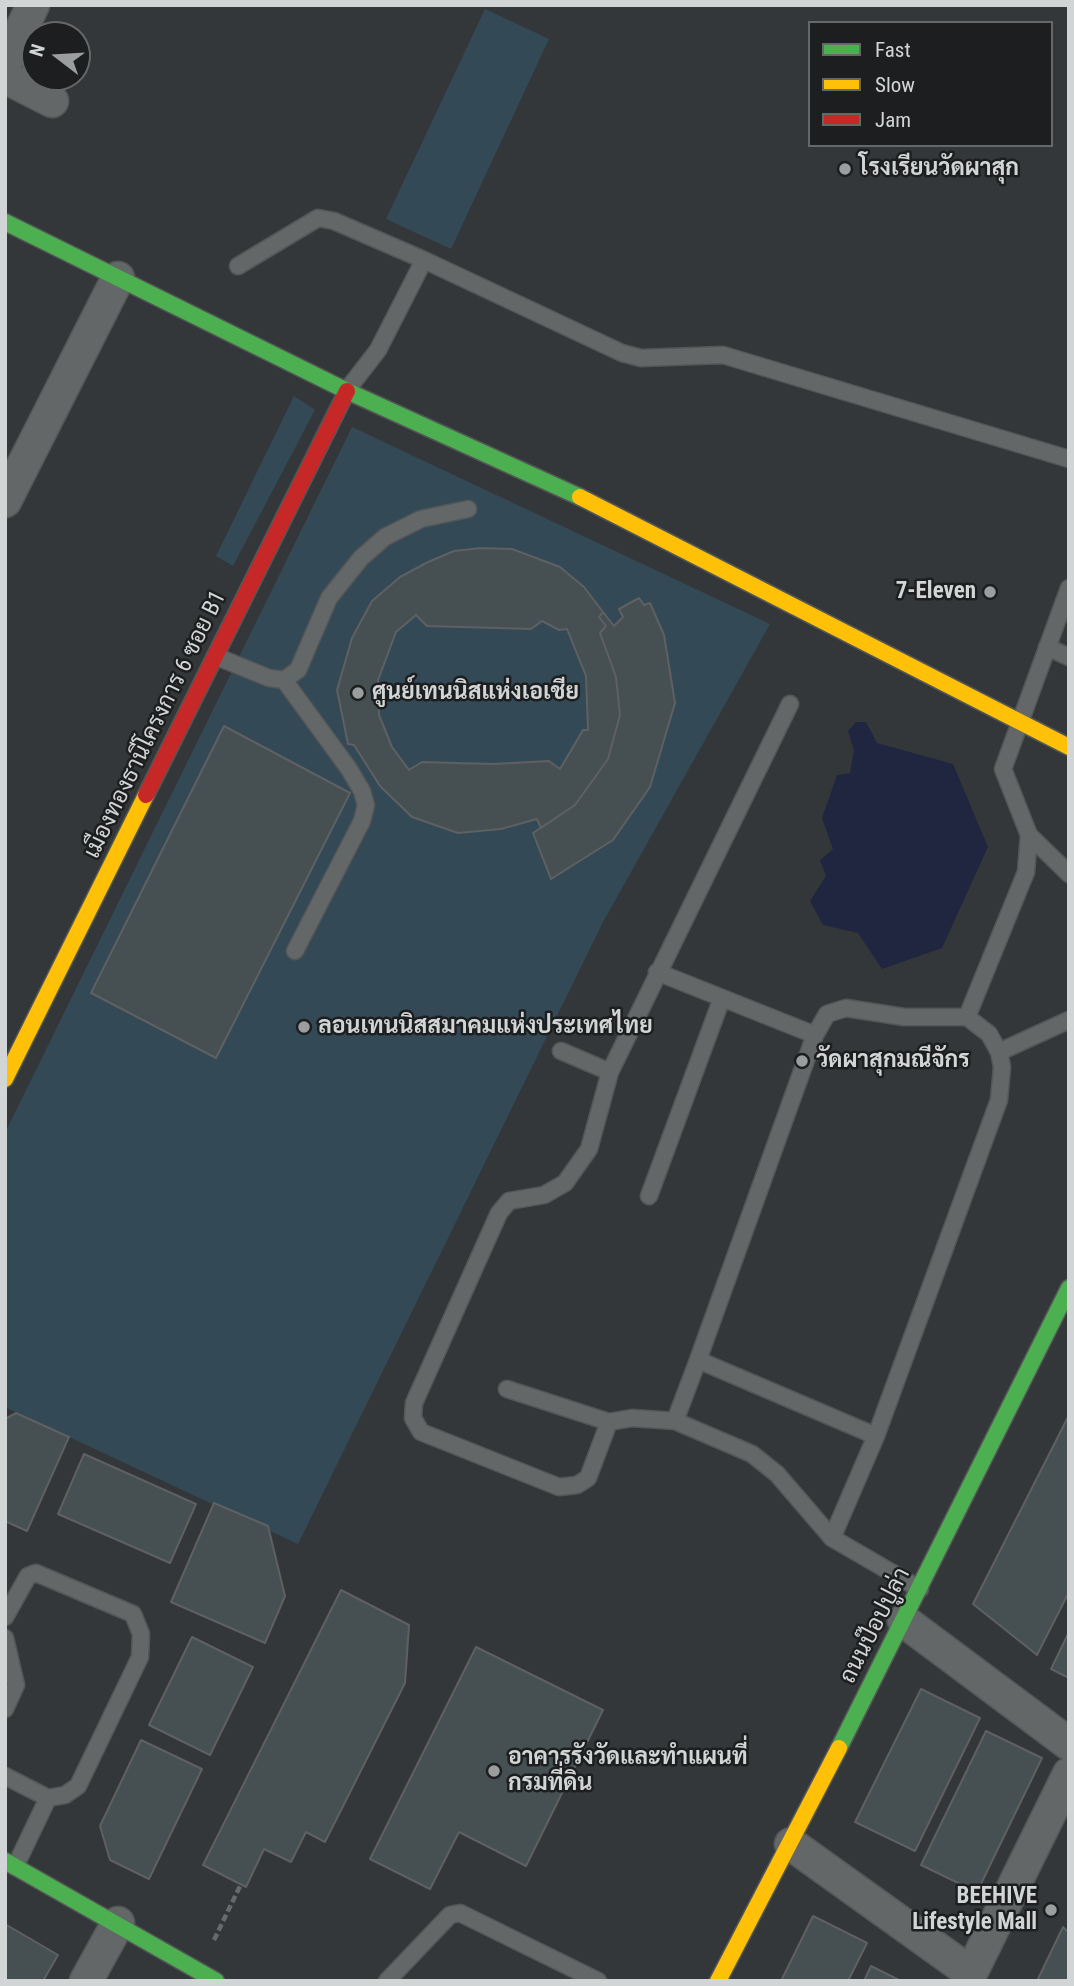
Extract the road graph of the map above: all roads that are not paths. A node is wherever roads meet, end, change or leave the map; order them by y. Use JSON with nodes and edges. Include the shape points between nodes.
{"nodes":[{"id":1,"x":33,"y":5,"type":"edge"},
{"id":2,"x":5,"y":64,"type":"edge"},
{"id":3,"x":5,"y":77,"type":"edge"},
{"id":4,"x":52,"y":101,"type":"dead end"},
{"id":5,"x":5,"y":222,"type":"edge"},
{"id":6,"x":424,"y":260,"type":"junction"},
{"id":7,"x":238,"y":266,"type":"dead end"},
{"id":8,"x":118,"y":278,"type":"junction"},
{"id":9,"x":347,"y":391,"type":"junction"},
{"id":10,"x":1069,"y":459,"type":"edge"},
{"id":11,"x":5,"y":501,"type":"edge"},
{"id":12,"x":468,"y":509,"type":"dead end"},
{"id":13,"x":1069,"y":589,"type":"edge"},
{"id":14,"x":1047,"y":647,"type":"junction"},
{"id":15,"x":215,"y":656,"type":"junction"},
{"id":16,"x":1069,"y":657,"type":"edge"},
{"id":17,"x":284,"y":680,"type":"junction"},
{"id":18,"x":790,"y":704,"type":"dead end"},
{"id":19,"x":1020,"y":723,"type":"junction"},
{"id":20,"x":1069,"y":747,"type":"edge"},
{"id":21,"x":1029,"y":835,"type":"junction"},
{"id":22,"x":1069,"y":874,"type":"edge"},
{"id":23,"x":295,"y":951,"type":"dead end"},
{"id":24,"x":657,"y":972,"type":"junction"},
{"id":25,"x":722,"y":998,"type":"junction"},
{"id":26,"x":967,"y":1017,"type":"junction"},
{"id":27,"x":1069,"y":1020,"type":"edge"},
{"id":28,"x":815,"y":1035,"type":"junction"},
{"id":29,"x":561,"y":1051,"type":"dead end"},
{"id":30,"x":999,"y":1052,"type":"junction"},
{"id":31,"x":610,"y":1072,"type":"junction"},
{"id":32,"x":5,"y":1079,"type":"edge"},
{"id":33,"x":649,"y":1196,"type":"dead end"},
{"id":34,"x":1069,"y":1288,"type":"edge"},
{"id":35,"x":698,"y":1360,"type":"junction"},
{"id":36,"x":507,"y":1389,"type":"dead end"},
{"id":37,"x":609,"y":1422,"type":"junction"},
{"id":38,"x":675,"y":1422,"type":"junction"},
{"id":39,"x":876,"y":1436,"type":"junction"},
{"id":40,"x":832,"y":1538,"type":"junction"},
{"id":41,"x":920,"y":1589,"type":"junction"},
{"id":42,"x":5,"y":1617,"type":"edge"},
{"id":43,"x":904,"y":1621,"type":"junction"},
{"id":44,"x":5,"y":1638,"type":"edge"},
{"id":45,"x":5,"y":1709,"type":"edge"},
{"id":46,"x":1069,"y":1744,"type":"edge"},
{"id":47,"x":1069,"y":1774,"type":"edge"},
{"id":48,"x":5,"y":1776,"type":"edge"},
{"id":49,"x":48,"y":1798,"type":"junction"},
{"id":50,"x":791,"y":1844,"type":"junction"},
{"id":51,"x":10,"y":1864,"type":"edge"},
{"id":52,"x":118,"y":1923,"type":"junction"},
{"id":53,"x":973,"y":1978,"type":"edge"},
{"id":54,"x":391,"y":1979,"type":"edge"},
{"id":55,"x":86,"y":1981,"type":"edge"},
{"id":56,"x":216,"y":1981,"type":"edge"},
{"id":57,"x":598,"y":1981,"type":"edge"},
{"id":58,"x":718,"y":1981,"type":"edge"}],
"edges":[{"from":1,"to":2,"type":"street"},
{"from":3,"to":4,"type":"street"},
{"from":5,"to":8,"type":"street"},
{"from":6,"to":7,"type":"lane","via":[[334,221],[318,219]]},
{"from":6,"to":9,"type":"lane","via":[[378,350]]},
{"from":6,"to":10,"type":"lane","via":[[622,353],[641,358],[723,355]]},
{"from":8,"to":9,"type":"street"},
{"from":8,"to":11,"type":"street"},
{"from":9,"to":15,"type":"street","name":"เมืองทองธานีโครงการ 6 ซอย B1"},
{"from":9,"to":19,"type":"street","via":[[614,513]]},
{"from":12,"to":17,"type":"lane","via":[[421,519],[385,537],[361,558],[329,598],[298,670]]},
{"from":13,"to":14,"type":"lane"},
{"from":14,"to":16,"type":"lane"},
{"from":14,"to":19,"type":"lane"},
{"from":15,"to":17,"type":"lane"},
{"from":15,"to":32,"type":"street","name":"เมืองทองธานีโครงการ 6 ซอย B1"},
{"from":17,"to":23,"type":"lane","via":[[349,769],[366,805]]},
{"from":18,"to":24,"type":"lane"},
{"from":19,"to":20,"type":"street"},
{"from":19,"to":21,"type":"lane","via":[[1003,769]]},
{"from":21,"to":22,"type":"lane"},
{"from":21,"to":26,"type":"lane","via":[[1026,872]]},
{"from":24,"to":25,"type":"lane"},
{"from":24,"to":31,"type":"lane"},
{"from":25,"to":28,"type":"lane"},
{"from":25,"to":33,"type":"lane"},
{"from":26,"to":28,"type":"lane","via":[[904,1017],[846,1008],[827,1014]]},
{"from":26,"to":30,"type":"lane","via":[[989,1034]]},
{"from":27,"to":30,"type":"lane"},
{"from":28,"to":35,"type":"lane"},
{"from":29,"to":31,"type":"lane"},
{"from":30,"to":39,"type":"lane","via":[[999,1101]]},
{"from":31,"to":37,"type":"lane","via":[[589,1149],[565,1183],[544,1195],[509,1201],[499,1213],[414,1403],[413,1418],[421,1432],[559,1487],[588,1478]]},
{"from":34,"to":41,"type":"street","name":"ถนนป๊อปปูล่า"},
{"from":35,"to":38,"type":"lane"},
{"from":35,"to":39,"type":"lane"},
{"from":36,"to":37,"type":"lane"},
{"from":37,"to":38,"type":"lane","via":[[632,1418]]},
{"from":38,"to":40,"type":"lane","via":[[752,1454],[777,1474]]},
{"from":39,"to":40,"type":"lane"},
{"from":40,"to":41,"type":"lane"},
{"from":41,"to":43,"type":"street","name":"ถนนป๊อปปูล่า"},
{"from":42,"to":49,"type":"lane","via":[[28,1576],[36,1573],[133,1614],[141,1634],[140,1657],[78,1786],[65,1795]]},
{"from":43,"to":46,"type":"street"},
{"from":43,"to":50,"type":"street","name":"ถนนป๊อปปูล่า"},
{"from":44,"to":45,"type":"lane","via":[[16,1685]]},
{"from":47,"to":53,"type":"street"},
{"from":48,"to":49,"type":"lane"},
{"from":49,"to":51,"type":"lane"},
{"from":50,"to":53,"type":"street"},
{"from":50,"to":58,"type":"street","name":"ถนนป๊อปปูล่า"},
{"from":51,"to":52,"type":"street"},
{"from":52,"to":55,"type":"street"},
{"from":52,"to":56,"type":"street"},
{"from":54,"to":57,"type":"lane","via":[[450,1915],[460,1913]]}]}
